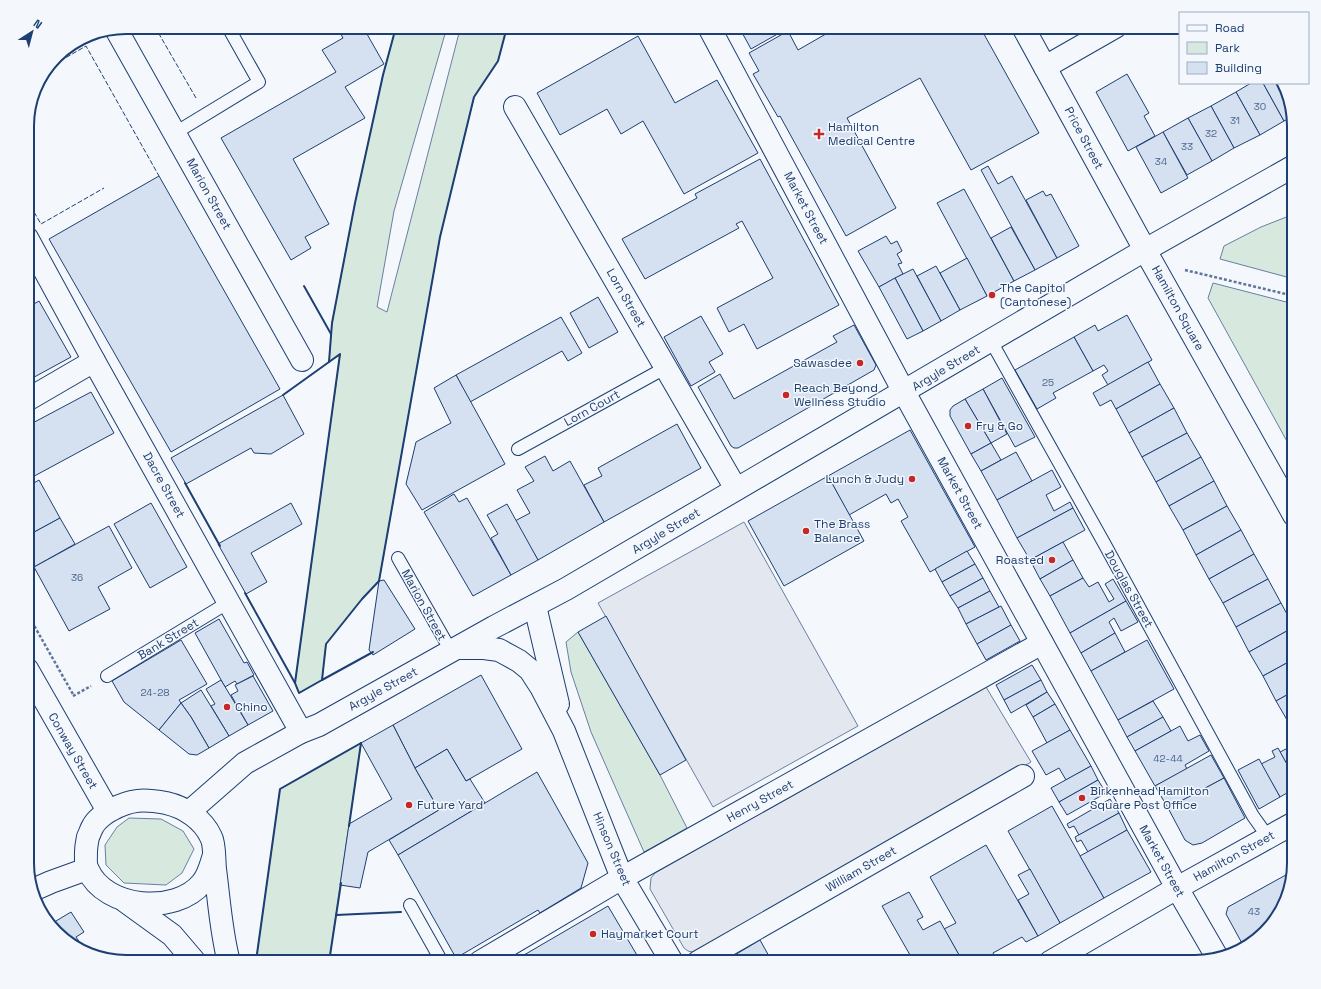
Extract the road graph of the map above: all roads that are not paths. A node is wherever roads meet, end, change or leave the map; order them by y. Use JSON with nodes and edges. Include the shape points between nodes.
{"nodes":[{"id":1,"x":119,"y":34,"type":"edge"},
{"id":2,"x":232,"y":34,"type":"edge"},
{"id":3,"x":713,"y":34,"type":"edge"},
{"id":4,"x":1027,"y":34,"type":"edge"},
{"id":5,"x":1102,"y":34,"type":"edge"},
{"id":6,"x":1046,"y":67,"type":"junction"},
{"id":7,"x":515,"y":107,"type":"dead end"},
{"id":8,"x":175,"y":133,"type":"junction"},
{"id":9,"x":1287,"y":170,"type":"edge"},
{"id":10,"x":34,"y":251,"type":"edge"},
{"id":11,"x":1148,"y":256,"type":"junction"},
{"id":12,"x":991,"y":341,"type":"junction"},
{"id":13,"x":302,"y":360,"type":"dead end"},
{"id":14,"x":94,"y":361,"type":"junction"},
{"id":15,"x":665,"y":368,"type":"junction"},
{"id":16,"x":904,"y":392,"type":"junction"},
{"id":17,"x":34,"y":396,"type":"edge"},
{"id":18,"x":518,"y":448,"type":"dead end"},
{"id":19,"x":736,"y":489,"type":"junction"},
{"id":20,"x":1287,"y":503,"type":"edge"},
{"id":21,"x":398,"y":558,"type":"dead end"},
{"id":22,"x":229,"y":602,"type":"junction"},
{"id":23,"x":535,"y":606,"type":"junction"},
{"id":24,"x":1042,"y":643,"type":"junction"},
{"id":25,"x":454,"y":650,"type":"junction"},
{"id":26,"x":107,"y":676,"type":"road end"},
{"id":27,"x":34,"y":681,"type":"edge"},
{"id":28,"x":310,"y":729,"type":"junction"},
{"id":29,"x":564,"y":731,"type":"junction"},
{"id":30,"x":1023,"y":776,"type":"dead end"},
{"id":31,"x":108,"y":811,"type":"junction"},
{"id":32,"x":189,"y":812,"type":"junction"},
{"id":33,"x":1287,"y":828,"type":"edge"},
{"id":34,"x":1268,"y":837,"type":"junction"},
{"id":35,"x":214,"y":855,"type":"junction"},
{"id":36,"x":87,"y":869,"type":"junction"},
{"id":37,"x":622,"y":878,"type":"junction"},
{"id":38,"x":37,"y":888,"type":"edge"},
{"id":39,"x":1177,"y":888,"type":"junction"},
{"id":40,"x":123,"y":900,"type":"junction"},
{"id":41,"x":410,"y":905,"type":"dead end"},
{"id":42,"x":1214,"y":953,"type":"edge"},
{"id":43,"x":189,"y":955,"type":"edge"},
{"id":44,"x":227,"y":955,"type":"edge"},
{"id":45,"x":438,"y":955,"type":"edge"},
{"id":46,"x":492,"y":955,"type":"edge"},
{"id":47,"x":668,"y":955,"type":"edge"},
{"id":48,"x":710,"y":955,"type":"edge"},
{"id":49,"x":1062,"y":955,"type":"edge"}],
"edges":[{"from":1,"to":8,"type":"street","name":"Marion Street"},
{"from":2,"to":8,"type":"lane","via":[[260,82]]},
{"from":3,"to":16,"type":"street","name":"Market Street"},
{"from":4,"to":6,"type":"street","name":"Price Street"},
{"from":5,"to":6,"type":"street"},
{"from":6,"to":11,"type":"street","name":"Price Street"},
{"from":7,"to":15,"type":"street","name":"Lorn Street"},
{"from":8,"to":13,"type":"street","name":"Marion Street"},
{"from":9,"to":11,"type":"street"},
{"from":10,"to":14,"type":"street","name":"Dacre Street"},
{"from":11,"to":12,"type":"street","name":"Argyle Street"},
{"from":11,"to":20,"type":"street","name":"Hamilton Square"},
{"from":12,"to":16,"type":"street","name":"Argyle Street"},
{"from":12,"to":34,"type":"lane","name":"Douglas Street","via":[[1253,816]]},
{"from":14,"to":17,"type":"street"},
{"from":14,"to":22,"type":"street","name":"Dacre Street"},
{"from":15,"to":18,"type":"lane","name":"Lorn Court"},
{"from":15,"to":19,"type":"street","name":"Lorn Street"},
{"from":16,"to":19,"type":"street","name":"Argyle Street"},
{"from":16,"to":24,"type":"street","name":"Market Street"},
{"from":19,"to":23,"type":"street","name":"Argyle Street"},
{"from":21,"to":25,"type":"lane","name":"Marion Street"},
{"from":22,"to":26,"type":"lane","name":"Bank Street"},
{"from":22,"to":28,"type":"street","name":"Dacre Street"},
{"from":23,"to":25,"type":"street","name":"Argyle Street"},
{"from":23,"to":29,"type":"street","name":"Hinson Street"},
{"from":24,"to":37,"type":"street","name":"Henry Street"},
{"from":24,"to":39,"type":"street","name":"Market Street"},
{"from":25,"to":28,"type":"street","name":"Argyle Street"},
{"from":25,"to":29,"type":"street","name":"Hinson Street","via":[[499,650],[519,661],[530,670],[541,687]]},
{"from":27,"to":31,"type":"street","name":"Conway Street"},
{"from":28,"to":32,"type":"street","name":"Argyle Street","via":[[245,763]]},
{"from":29,"to":37,"type":"street","name":"Hinson Street"},
{"from":30,"to":48,"type":"street","name":"William Street"},
{"from":31,"to":32,"type":"street","via":[[124,803],[141,800],[173,805]]},
{"from":31,"to":36,"type":"street","via":[[93,825],[86,842]]},
{"from":32,"to":35,"type":"street","via":[[212,837]]},
{"from":33,"to":34,"type":"street","name":"Hamilton Street"},
{"from":34,"to":39,"type":"street","name":"Hamilton Street"},
{"from":35,"to":40,"type":"street","via":[[202,883],[189,894],[177,899],[146,904]]},
{"from":35,"to":44,"type":"street"},
{"from":36,"to":38,"type":"street"},
{"from":36,"to":40,"type":"street","via":[[105,890]]},
{"from":37,"to":46,"type":"street","name":"Henry Street"},
{"from":37,"to":47,"type":"street","name":"Hinson Street"},
{"from":39,"to":42,"type":"street","name":"Market Street"},
{"from":39,"to":49,"type":"street","name":"Hamilton Street"},
{"from":40,"to":43,"type":"street","via":[[172,935]]},
{"from":41,"to":45,"type":"lane"}]}
